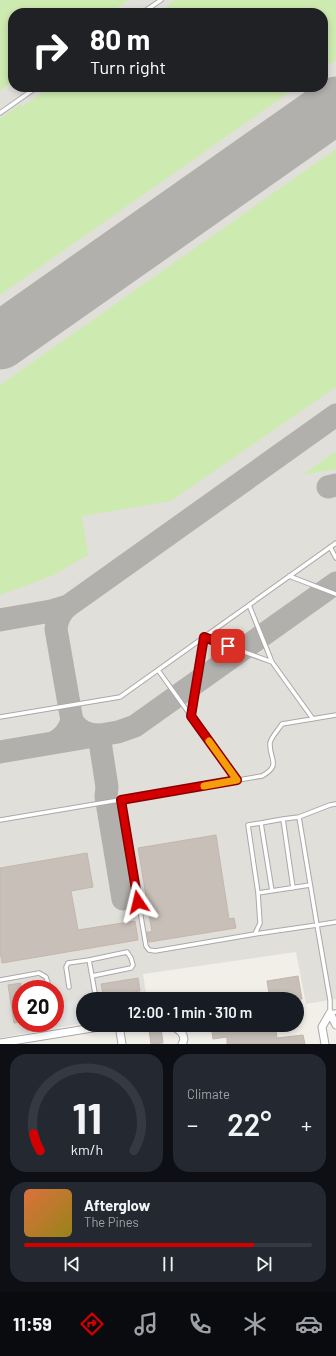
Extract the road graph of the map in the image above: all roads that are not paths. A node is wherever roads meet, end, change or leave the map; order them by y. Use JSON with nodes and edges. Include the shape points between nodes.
{"nodes":[{"id":1,"x":161,"y":0,"type":"edge"},
{"id":2,"x":149,"y":8,"type":"edge"},
{"id":3,"x":30,"y":92,"type":"edge"},
{"id":4,"x":0,"y":114,"type":"edge"},
{"id":5,"x":336,"y":543,"type":"edge"},
{"id":6,"x":330,"y":547,"type":"junction"},
{"id":7,"x":336,"y":558,"type":"edge"},
{"id":8,"x":289,"y":576,"type":"junction"},
{"id":9,"x":336,"y":594,"type":"edge"},
{"id":10,"x":249,"y":605,"type":"junction"},
{"id":11,"x":204,"y":637,"type":"junction"},
{"id":12,"x":272,"y":662,"type":"junction"},
{"id":13,"x":158,"y":670,"type":"junction"},
{"id":14,"x":336,"y":715,"type":"edge"},
{"id":15,"x":191,"y":716,"type":"junction"},
{"id":16,"x":0,"y":717,"type":"edge"},
{"id":17,"x":313,"y":718,"type":"junction"},
{"id":18,"x":237,"y":780,"type":"junction"},
{"id":19,"x":121,"y":800,"type":"junction"},
{"id":20,"x":336,"y":804,"type":"edge"},
{"id":21,"x":299,"y":817,"type":"junction"},
{"id":22,"x":283,"y":819,"type":"junction"},
{"id":23,"x":0,"y":820,"type":"edge"},
{"id":24,"x":261,"y":823,"type":"junction"},
{"id":25,"x":310,"y":885,"type":"junction"},
{"id":26,"x":293,"y":888,"type":"junction"},
{"id":27,"x":272,"y":891,"type":"junction"},
{"id":28,"x":258,"y":893,"type":"junction"},
{"id":29,"x":336,"y":922,"type":"edge"},
{"id":30,"x":317,"y":925,"type":"junction"},
{"id":31,"x":255,"y":934,"type":"junction"},
{"id":32,"x":89,"y":960,"type":"junction"},
{"id":33,"x":92,"y":976,"type":"junction"},
{"id":34,"x":0,"y":980,"type":"edge"},
{"id":35,"x":47,"y":980,"type":"edge"},
{"id":36,"x":69,"y":987,"type":"dead end"},
{"id":37,"x":95,"y":992,"type":"edge"},
{"id":38,"x":333,"y":1013,"type":"edge"},
{"id":39,"x":336,"y":1025,"type":"edge"},
{"id":40,"x":76,"y":1030,"type":"edge"},
{"id":41,"x":120,"y":1032,"type":"edge"},
{"id":42,"x":180,"y":1032,"type":"edge"},
{"id":43,"x":0,"y":1043,"type":"edge"},
{"id":44,"x":122,"y":1044,"type":"edge"},
{"id":45,"x":182,"y":1044,"type":"edge"},
{"id":46,"x":325,"y":1044,"type":"edge"}],
"edges":[{"from":1,"to":2,"type":"lane"},
{"from":3,"to":4,"type":"lane"},
{"from":5,"to":6,"type":"lane"},
{"from":6,"to":7,"type":"lane"},
{"from":6,"to":8,"type":"lane"},
{"from":8,"to":9,"type":"lane"},
{"from":8,"to":10,"type":"lane"},
{"from":10,"to":11,"type":"lane"},
{"from":10,"to":12,"type":"lane"},
{"from":11,"to":12,"type":"lane"},
{"from":11,"to":13,"type":"lane"},
{"from":11,"to":15,"type":"lane"},
{"from":12,"to":17,"type":"lane"},
{"from":13,"to":15,"type":"lane"},
{"from":13,"to":16,"type":"lane","via":[[120,697]]},
{"from":14,"to":17,"type":"lane"},
{"from":15,"to":18,"type":"lane"},
{"from":17,"to":18,"type":"lane","via":[[282,724],[270,742],[273,767],[262,776]]},
{"from":18,"to":19,"type":"lane"},
{"from":19,"to":23,"type":"lane"},
{"from":19,"to":31,"type":"lane","via":[[146,946],[149,950]]},
{"from":20,"to":21,"type":"lane"},
{"from":21,"to":22,"type":"lane"},
{"from":21,"to":25,"type":"lane"},
{"from":22,"to":24,"type":"lane"},
{"from":22,"to":26,"type":"lane"},
{"from":24,"to":27,"type":"lane"},
{"from":24,"to":28,"type":"lane","via":[[248,825]]},
{"from":25,"to":26,"type":"lane"},
{"from":25,"to":30,"type":"lane"},
{"from":26,"to":27,"type":"lane"},
{"from":27,"to":28,"type":"lane"},
{"from":28,"to":31,"type":"lane","via":[[260,923]]},
{"from":29,"to":30,"type":"lane"},
{"from":30,"to":31,"type":"lane"},
{"from":30,"to":38,"type":"lane"},
{"from":32,"to":33,"type":"lane"},
{"from":32,"to":33,"type":"lane","via":[[126,952],[133,965],[128,970]]},
{"from":32,"to":36,"type":"lane","via":[[68,963],[66,968]]},
{"from":33,"to":37,"type":"lane"},
{"from":34,"to":35,"type":"lane","via":[[39,973]]},
{"from":38,"to":39,"type":"street"},
{"from":38,"to":46,"type":"street","via":[[322,1028]]},
{"from":40,"to":43,"type":"street"},
{"from":41,"to":44,"type":"street"},
{"from":42,"to":45,"type":"street","via":[[184,1037]]}]}
